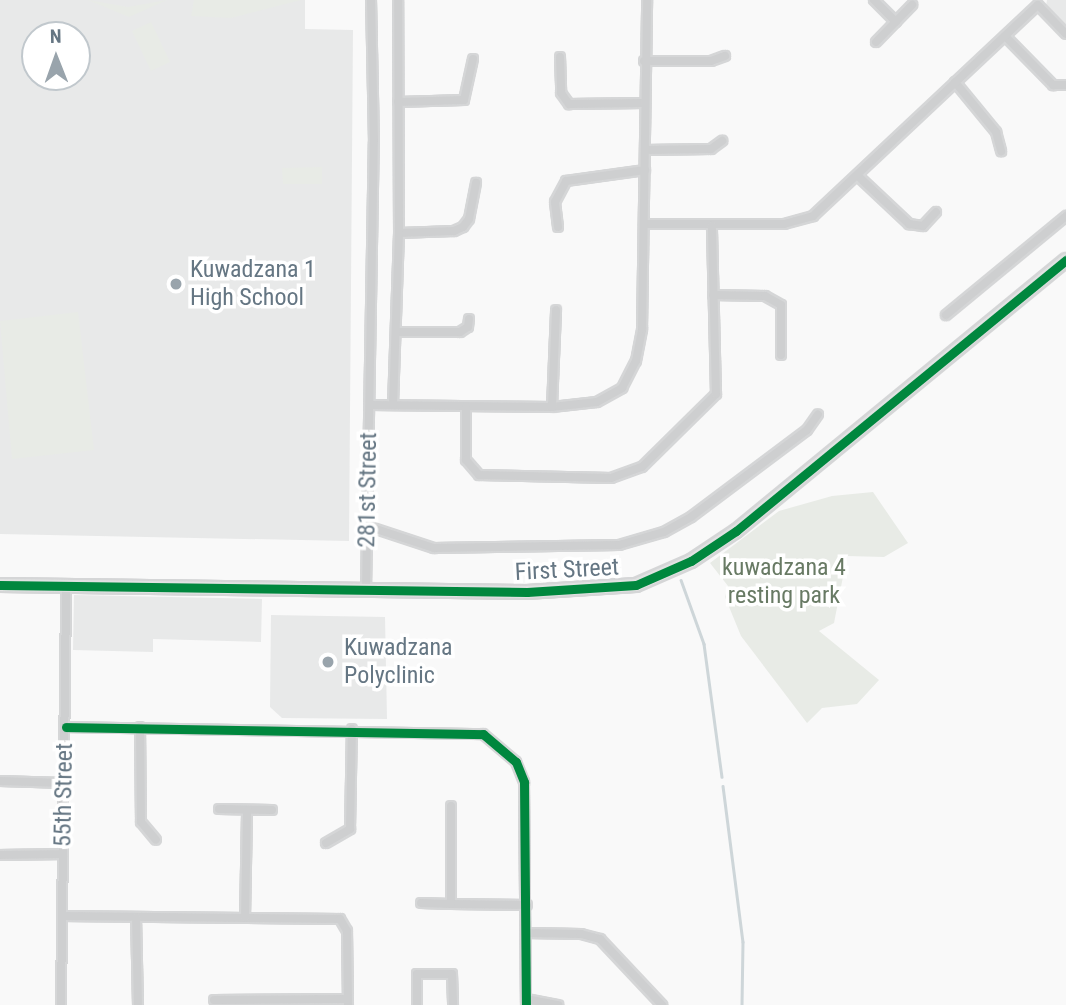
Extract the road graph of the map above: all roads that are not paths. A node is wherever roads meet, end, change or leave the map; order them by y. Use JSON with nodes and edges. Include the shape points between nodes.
{"nodes":[{"id":1,"x":371,"y":0,"type":"edge"},
{"id":2,"x":398,"y":0,"type":"edge"},
{"id":3,"x":647,"y":0,"type":"edge"},
{"id":4,"x":874,"y":0,"type":"edge"},
{"id":5,"x":1039,"y":3,"type":"edge"},
{"id":6,"x":912,"y":5,"type":"dead end"},
{"id":7,"x":896,"y":22,"type":"junction"},
{"id":8,"x":1066,"y":34,"type":"edge"},
{"id":9,"x":1005,"y":36,"type":"junction"},
{"id":10,"x":876,"y":42,"type":"dead end"},
{"id":11,"x":725,"y":55,"type":"dead end"},
{"id":12,"x":560,"y":57,"type":"dead end"},
{"id":13,"x":472,"y":59,"type":"dead end"},
{"id":14,"x":645,"y":61,"type":"junction"},
{"id":15,"x":955,"y":82,"type":"junction"},
{"id":16,"x":1066,"y":85,"type":"edge"},
{"id":17,"x":398,"y":102,"type":"junction"},
{"id":18,"x":644,"y":103,"type":"junction"},
{"id":19,"x":722,"y":141,"type":"dead end"},
{"id":20,"x":645,"y":150,"type":"junction"},
{"id":21,"x":1001,"y":150,"type":"dead end"},
{"id":22,"x":645,"y":170,"type":"junction"},
{"id":23,"x":859,"y":177,"type":"junction"},
{"id":24,"x":477,"y":183,"type":"dead end"},
{"id":25,"x":936,"y":212,"type":"dead end"},
{"id":26,"x":1066,"y":216,"type":"edge"},
{"id":27,"x":645,"y":224,"type":"junction"},
{"id":28,"x":712,"y":225,"type":"junction"},
{"id":29,"x":558,"y":228,"type":"dead end"},
{"id":30,"x":399,"y":233,"type":"junction"},
{"id":31,"x":1066,"y":260,"type":"edge"},
{"id":32,"x":713,"y":295,"type":"junction"},
{"id":33,"x":556,"y":310,"type":"dead end"},
{"id":34,"x":946,"y":315,"type":"dead end"},
{"id":35,"x":469,"y":319,"type":"dead end"},
{"id":36,"x":397,"y":332,"type":"junction"},
{"id":37,"x":781,"y":355,"type":"dead end"},
{"id":38,"x":371,"y":405,"type":"junction"},
{"id":39,"x":393,"y":405,"type":"junction"},
{"id":40,"x":466,"y":407,"type":"junction"},
{"id":41,"x":552,"y":407,"type":"junction"},
{"id":42,"x":818,"y":414,"type":"dead end"},
{"id":43,"x":367,"y":526,"type":"junction"},
{"id":44,"x":0,"y":585,"type":"edge"},
{"id":45,"x":66,"y":586,"type":"junction"},
{"id":46,"x":366,"y":590,"type":"junction"},
{"id":47,"x":66,"y":727,"type":"junction"},
{"id":48,"x":139,"y":727,"type":"junction"},
{"id":49,"x":352,"y":729,"type":"junction"},
{"id":50,"x":0,"y":781,"type":"edge"},
{"id":51,"x":64,"y":783,"type":"junction"},
{"id":52,"x":451,"y":806,"type":"dead end"},
{"id":53,"x":219,"y":809,"type":"dead end"},
{"id":54,"x":247,"y":810,"type":"junction"},
{"id":55,"x":272,"y":810,"type":"dead end"},
{"id":56,"x":156,"y":840,"type":"dead end"},
{"id":57,"x":326,"y":843,"type":"dead end"},
{"id":58,"x":63,"y":854,"type":"junction"},
{"id":59,"x":0,"y":855,"type":"edge"},
{"id":60,"x":421,"y":903,"type":"dead end"},
{"id":61,"x":451,"y":904,"type":"junction"},
{"id":62,"x":527,"y":905,"type":"junction"},
{"id":63,"x":62,"y":916,"type":"junction"},
{"id":64,"x":136,"y":917,"type":"junction"},
{"id":65,"x":245,"y":918,"type":"junction"},
{"id":66,"x":527,"y":933,"type":"junction"},
{"id":67,"x":214,"y":1000,"type":"dead end"},
{"id":68,"x":348,"y":1002,"type":"edge"},
{"id":69,"x":526,"y":1002,"type":"edge"},
{"id":70,"x":61,"y":1005,"type":"edge"},
{"id":71,"x":138,"y":1005,"type":"edge"},
{"id":72,"x":417,"y":1005,"type":"edge"},
{"id":73,"x":453,"y":1005,"type":"edge"},
{"id":74,"x":558,"y":1005,"type":"edge"},
{"id":75,"x":662,"y":1005,"type":"edge"}],
"edges":[{"from":1,"to":38,"type":"street","name":"281st Street"},
{"from":2,"to":17,"type":"street"},
{"from":3,"to":14,"type":"street"},
{"from":4,"to":7,"type":"street"},
{"from":5,"to":8,"type":"street"},
{"from":5,"to":9,"type":"street"},
{"from":6,"to":7,"type":"street"},
{"from":7,"to":10,"type":"street"},
{"from":9,"to":15,"type":"street"},
{"from":9,"to":16,"type":"street","via":[[1053,85]]},
{"from":11,"to":14,"type":"street","via":[[711,61]]},
{"from":12,"to":18,"type":"street","via":[[561,93],[569,104]]},
{"from":13,"to":17,"type":"street","via":[[464,100]]},
{"from":14,"to":18,"type":"street"},
{"from":15,"to":21,"type":"street","via":[[996,132]]},
{"from":15,"to":23,"type":"street"},
{"from":17,"to":30,"type":"street"},
{"from":18,"to":20,"type":"street"},
{"from":19,"to":20,"type":"street","via":[[711,149]]},
{"from":20,"to":22,"type":"street"},
{"from":22,"to":27,"type":"street"},
{"from":22,"to":29,"type":"street","via":[[566,181],[555,202]]},
{"from":23,"to":25,"type":"street","via":[[909,224],[923,226]]},
{"from":23,"to":28,"type":"street","via":[[824,210],[800,221]]},
{"from":24,"to":30,"type":"street","via":[[470,219],[463,227],[454,232]]},
{"from":26,"to":34,"type":"street"},
{"from":27,"to":28,"type":"street"},
{"from":27,"to":41,"type":"street","via":[[641,336],[629,377],[611,397]]},
{"from":28,"to":32,"type":"street"},
{"from":30,"to":36,"type":"street"},
{"from":31,"to":46,"type":"street","name":"First Street","via":[[736,531],[691,561],[636,584],[602,590]]},
{"from":32,"to":37,"type":"street","via":[[765,296],[781,305]]},
{"from":32,"to":40,"type":"street","via":[[716,394],[628,474],[611,478],[479,475],[466,460]]},
{"from":33,"to":41,"type":"street"},
{"from":35,"to":36,"type":"street","via":[[468,327],[460,332]]},
{"from":36,"to":39,"type":"street"},
{"from":38,"to":39,"type":"street"},
{"from":38,"to":43,"type":"street","name":"281st Street"},
{"from":39,"to":40,"type":"street"},
{"from":40,"to":41,"type":"street"},
{"from":42,"to":43,"type":"street","via":[[807,430],[691,517],[664,532],[619,545],[434,548]]},
{"from":43,"to":46,"type":"street","name":"281st Street"},
{"from":44,"to":45,"type":"street","name":"First Street"},
{"from":45,"to":46,"type":"street","name":"First Street"},
{"from":45,"to":47,"type":"street","name":"55th Street"},
{"from":47,"to":48,"type":"street"},
{"from":47,"to":51,"type":"street","name":"55th Street"},
{"from":48,"to":49,"type":"street"},
{"from":48,"to":56,"type":"street","via":[[141,822]]},
{"from":49,"to":57,"type":"street","via":[[350,829],[345,836]]},
{"from":49,"to":62,"type":"street","via":[[470,731],[508,753],[524,782]]},
{"from":50,"to":51,"type":"street"},
{"from":51,"to":58,"type":"street","name":"55th Street"},
{"from":52,"to":61,"type":"street"},
{"from":53,"to":54,"type":"street"},
{"from":54,"to":55,"type":"street"},
{"from":54,"to":65,"type":"street"},
{"from":58,"to":59,"type":"street"},
{"from":58,"to":63,"type":"street","name":"55th Street"},
{"from":60,"to":61,"type":"street"},
{"from":61,"to":62,"type":"street"},
{"from":62,"to":66,"type":"street"},
{"from":63,"to":64,"type":"street"},
{"from":63,"to":70,"type":"street","name":"55th Street"},
{"from":64,"to":65,"type":"street"},
{"from":64,"to":71,"type":"street"},
{"from":65,"to":68,"type":"street","via":[[344,922]]},
{"from":66,"to":69,"type":"street"},
{"from":66,"to":75,"type":"street","via":[[600,939]]},
{"from":67,"to":68,"type":"street"},
{"from":69,"to":74,"type":"street"},
{"from":72,"to":73,"type":"street","via":[[417,974],[452,974]]}]}
